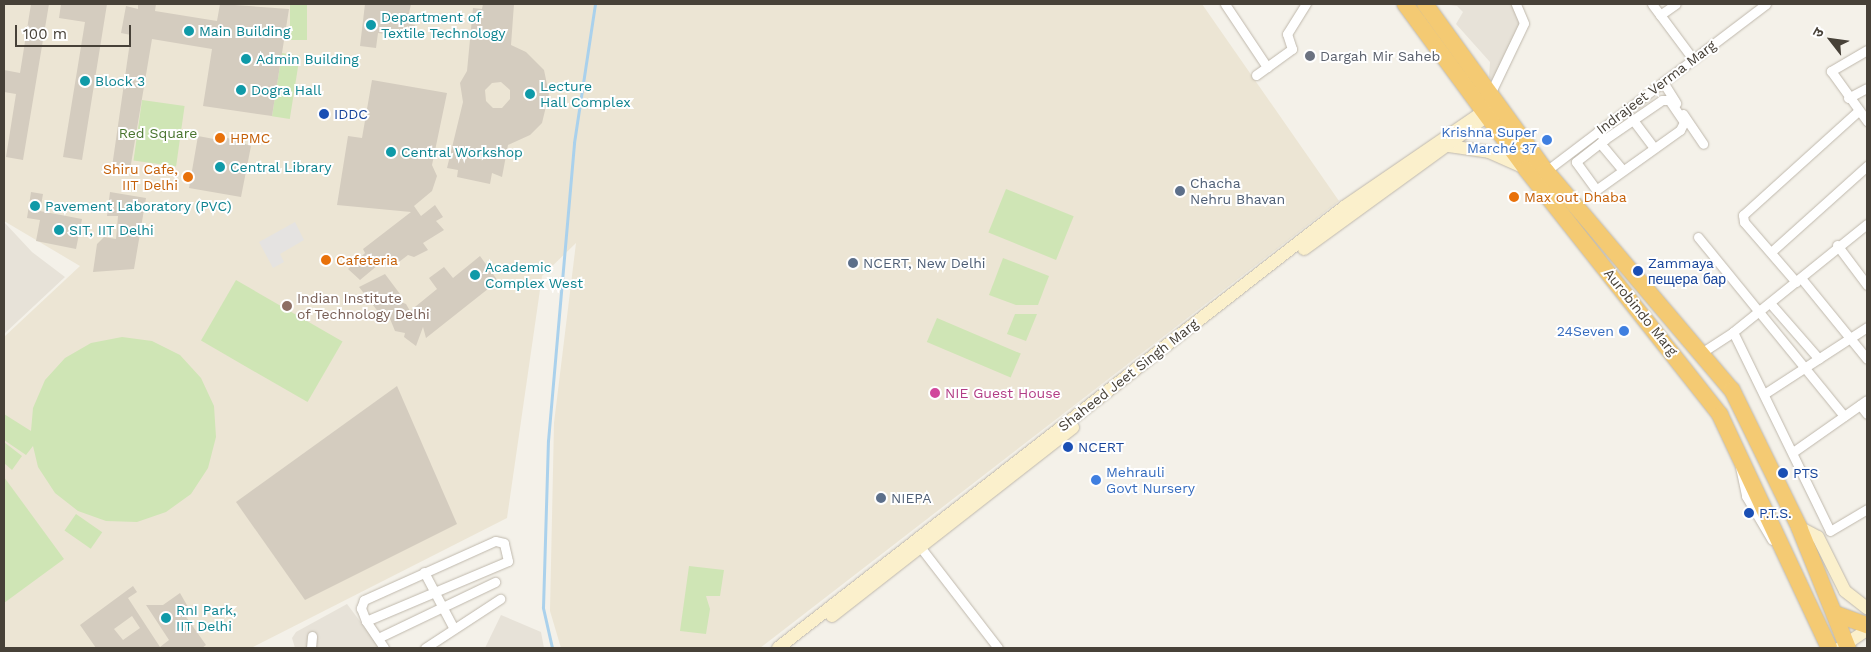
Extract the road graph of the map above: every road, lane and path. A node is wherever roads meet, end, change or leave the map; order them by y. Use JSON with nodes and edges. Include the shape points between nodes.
{"nodes":[{"id":1,"x":1225,"y":4,"type":"edge"},
{"id":2,"x":1306,"y":4,"type":"edge"},
{"id":3,"x":1405,"y":4,"type":"edge"},
{"id":4,"x":1425,"y":4,"type":"edge"},
{"id":5,"x":1516,"y":4,"type":"edge"},
{"id":6,"x":1652,"y":4,"type":"edge"},
{"id":7,"x":1676,"y":4,"type":"edge"},
{"id":8,"x":1766,"y":4,"type":"edge"},
{"id":9,"x":1660,"y":15,"type":"junction"},
{"id":10,"x":1867,"y":50,"type":"edge"},
{"id":11,"x":1693,"y":59,"type":"junction"},
{"id":12,"x":1267,"y":67,"type":"junction"},
{"id":13,"x":1256,"y":75,"type":"dead end"},
{"id":14,"x":1663,"y":82,"type":"junction"},
{"id":15,"x":1867,"y":88,"type":"edge"},
{"id":16,"x":1848,"y":98,"type":"junction"},
{"id":17,"x":1491,"y":106,"type":"junction"},
{"id":18,"x":1858,"y":111,"type":"junction"},
{"id":19,"x":1633,"y":120,"type":"junction"},
{"id":20,"x":1867,"y":121,"type":"edge"},
{"id":21,"x":1598,"y":131,"type":"junction"},
{"id":22,"x":1603,"y":141,"type":"junction"},
{"id":23,"x":1703,"y":144,"type":"dead end"},
{"id":24,"x":1449,"y":146,"type":"junction"},
{"id":25,"x":1654,"y":148,"type":"junction"},
{"id":26,"x":1867,"y":166,"type":"edge"},
{"id":27,"x":1526,"y":169,"type":"junction"},
{"id":28,"x":1623,"y":170,"type":"junction"},
{"id":29,"x":1546,"y":171,"type":"junction"},
{"id":30,"x":1867,"y":224,"type":"edge"},
{"id":31,"x":1698,"y":237,"type":"dead end"},
{"id":32,"x":1837,"y":245,"type":"junction"},
{"id":33,"x":1770,"y":252,"type":"junction"},
{"id":34,"x":1798,"y":280,"type":"junction"},
{"id":35,"x":1867,"y":285,"type":"edge"},
{"id":36,"x":1770,"y":303,"type":"junction"},
{"id":37,"x":1759,"y":311,"type":"junction"},
{"id":38,"x":1867,"y":327,"type":"edge"},
{"id":39,"x":1733,"y":332,"type":"junction"},
{"id":40,"x":1851,"y":338,"type":"junction"},
{"id":41,"x":1701,"y":353,"type":"junction"},
{"id":42,"x":1867,"y":359,"type":"edge"},
{"id":43,"x":1819,"y":360,"type":"junction"},
{"id":44,"x":1805,"y":369,"type":"junction"},
{"id":45,"x":1764,"y":394,"type":"junction"},
{"id":46,"x":1864,"y":403,"type":"edge"},
{"id":47,"x":1867,"y":414,"type":"edge"},
{"id":48,"x":1844,"y":416,"type":"junction"},
{"id":49,"x":1793,"y":452,"type":"junction"},
{"id":50,"x":1867,"y":509,"type":"edge"},
{"id":51,"x":1799,"y":526,"type":"junction"},
{"id":52,"x":918,"y":544,"type":"junction"},
{"id":53,"x":424,"y":572,"type":"junction"},
{"id":54,"x":495,"y":582,"type":"dead end"},
{"id":55,"x":435,"y":592,"type":"junction"},
{"id":56,"x":500,"y":599,"type":"dead end"},
{"id":57,"x":443,"y":608,"type":"junction"},
{"id":58,"x":1867,"y":608,"type":"edge"},
{"id":59,"x":1836,"y":614,"type":"junction"},
{"id":60,"x":366,"y":621,"type":"junction"},
{"id":61,"x":1867,"y":625,"type":"edge"},
{"id":62,"x":453,"y":626,"type":"junction"},
{"id":63,"x":1867,"y":630,"type":"edge"},
{"id":64,"x":312,"y":636,"type":"dead end"},
{"id":65,"x":378,"y":638,"type":"junction"},
{"id":66,"x":1845,"y":647,"type":"edge"},
{"id":67,"x":311,"y":648,"type":"edge"},
{"id":68,"x":384,"y":648,"type":"edge"},
{"id":69,"x":424,"y":648,"type":"edge"},
{"id":70,"x":778,"y":648,"type":"edge"},
{"id":71,"x":791,"y":648,"type":"edge"},
{"id":72,"x":998,"y":648,"type":"edge"},
{"id":73,"x":1829,"y":648,"type":"edge"}],
"edges":[{"from":1,"to":12,"type":"street"},
{"from":2,"to":12,"type":"street","via":[[1287,34],[1292,49]]},
{"from":3,"to":17,"type":"highway","name":"Aurobindo Marg"},
{"from":4,"to":17,"type":"highway","name":"Aurobindo Marg"},
{"from":5,"to":17,"type":"street","via":[[1524,23]]},
{"from":6,"to":9,"type":"street"},
{"from":7,"to":9,"type":"street"},
{"from":8,"to":11,"type":"street","name":"Indrajeet Verma Marg"},
{"from":9,"to":11,"type":"street"},
{"from":10,"to":16,"type":"street","via":[[1832,70]]},
{"from":11,"to":14,"type":"street","name":"Indrajeet Verma Marg"},
{"from":12,"to":13,"type":"street"},
{"from":14,"to":21,"type":"street","name":"Indrajeet Verma Marg"},
{"from":14,"to":23,"type":"street"},
{"from":15,"to":16,"type":"street"},
{"from":16,"to":18,"type":"street"},
{"from":17,"to":24,"type":"main road","name":"Shaheed Jeet Singh Marg"},
{"from":17,"to":27,"type":"highway","name":"Aurobindo Marg"},
{"from":17,"to":29,"type":"highway","name":"Aurobindo Marg","via":[[1512,125]]},
{"from":17,"to":52,"type":"main road","name":"Shaheed Jeet Singh Marg","via":[[1344,207]]},
{"from":18,"to":20,"type":"street"},
{"from":18,"to":33,"type":"street","via":[[1744,212],[1744,222]]},
{"from":19,"to":22,"type":"street"},
{"from":19,"to":25,"type":"street"},
{"from":19,"to":25,"type":"street","via":[[1662,100],[1669,100],[1683,126]]},
{"from":21,"to":22,"type":"street"},
{"from":21,"to":29,"type":"street","name":"Indrajeet Verma Marg"},
{"from":22,"to":28,"type":"street"},
{"from":22,"to":28,"type":"street","via":[[1576,162],[1592,188],[1596,190]]},
{"from":24,"to":27,"type":"main road","via":[[1489,152]]},
{"from":24,"to":52,"type":"main road","name":"Shaheed Jeet Singh Marg","via":[[1250,290]]},
{"from":25,"to":28,"type":"street"},
{"from":26,"to":33,"type":"street"},
{"from":27,"to":73,"type":"highway","name":"Aurobindo Marg","via":[[1720,415]]},
{"from":29,"to":41,"type":"highway","name":"Aurobindo Marg"},
{"from":30,"to":32,"type":"street"},
{"from":31,"to":37,"type":"street"},
{"from":32,"to":34,"type":"street"},
{"from":32,"to":35,"type":"street"},
{"from":33,"to":34,"type":"street"},
{"from":34,"to":36,"type":"street"},
{"from":34,"to":40,"type":"street"},
{"from":36,"to":37,"type":"street"},
{"from":36,"to":43,"type":"street"},
{"from":37,"to":39,"type":"street"},
{"from":37,"to":44,"type":"street"},
{"from":38,"to":40,"type":"street"},
{"from":39,"to":41,"type":"street"},
{"from":39,"to":45,"type":"street"},
{"from":40,"to":42,"type":"street"},
{"from":40,"to":43,"type":"street"},
{"from":41,"to":51,"type":"highway","name":"Aurobindo Marg","via":[[1746,415]]},
{"from":43,"to":44,"type":"street"},
{"from":44,"to":45,"type":"street"},
{"from":44,"to":48,"type":"street"},
{"from":45,"to":49,"type":"street"},
{"from":46,"to":47,"type":"street"},
{"from":46,"to":48,"type":"street"},
{"from":48,"to":49,"type":"street"},
{"from":49,"to":50,"type":"street","via":[[1830,530]]},
{"from":51,"to":58,"type":"main road","via":[[1818,537],[1845,591]]},
{"from":51,"to":59,"type":"highway","name":"Aurobindo Marg"},
{"from":52,"to":70,"type":"main road","name":"Shaheed Jeet Singh Marg"},
{"from":52,"to":71,"type":"main road","name":"Shaheed Jeet Singh Marg"},
{"from":52,"to":72,"type":"street"},
{"from":53,"to":55,"type":"street"},
{"from":53,"to":55,"type":"street","via":[[495,541],[504,543],[508,562]]},
{"from":53,"to":60,"type":"street","via":[[364,600],[361,605]]},
{"from":54,"to":57,"type":"street"},
{"from":55,"to":57,"type":"street"},
{"from":55,"to":60,"type":"street"},
{"from":56,"to":62,"type":"street"},
{"from":57,"to":62,"type":"street"},
{"from":57,"to":65,"type":"street"},
{"from":59,"to":61,"type":"highway"},
{"from":59,"to":66,"type":"highway","name":"Aurobindo Marg"},
{"from":60,"to":65,"type":"street"},
{"from":62,"to":69,"type":"street"},
{"from":63,"to":66,"type":"main road"},
{"from":64,"to":67,"type":"street"},
{"from":65,"to":68,"type":"street"}]}
